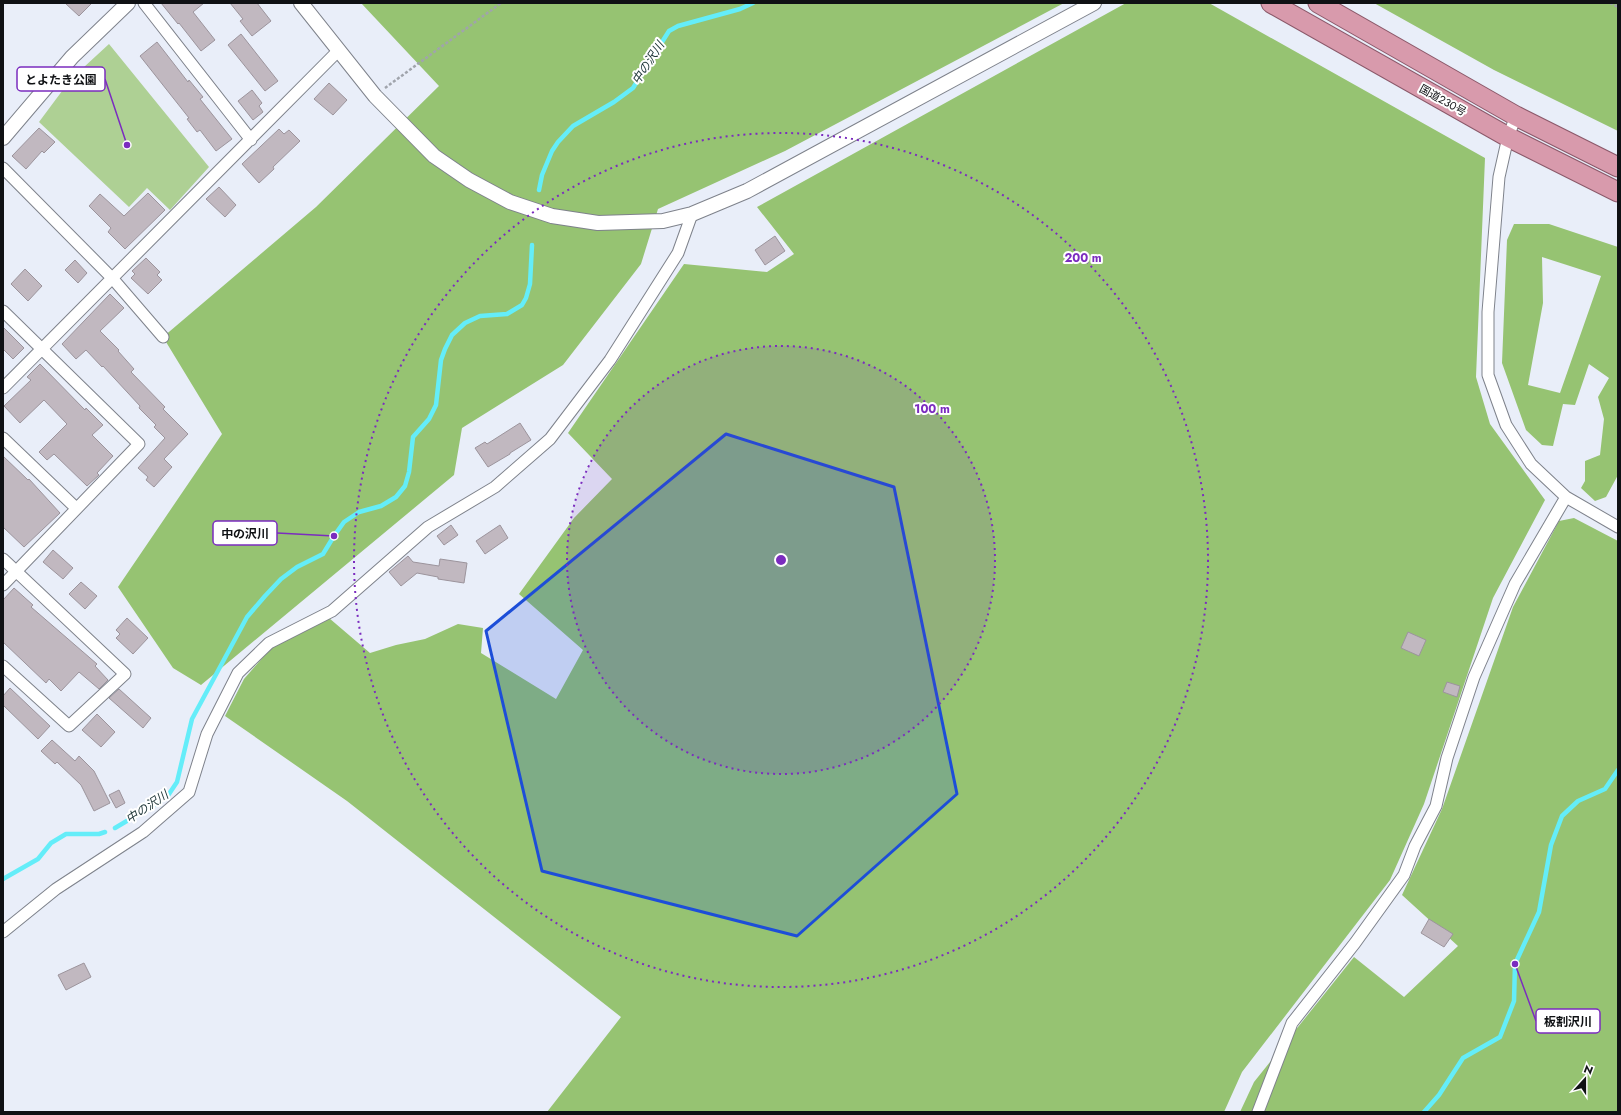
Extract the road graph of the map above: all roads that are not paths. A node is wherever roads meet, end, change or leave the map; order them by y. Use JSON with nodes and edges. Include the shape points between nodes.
{"nodes":[{"id":1,"x":128,"y":3,"type":"edge"},
{"id":2,"x":144,"y":3,"type":"edge"},
{"id":3,"x":301,"y":3,"type":"edge"},
{"id":4,"x":1094,"y":3,"type":"edge"},
{"id":5,"x":1271,"y":3,"type":"edge"},
{"id":6,"x":1318,"y":3,"type":"edge"},
{"id":7,"x":338,"y":52,"type":"junction"},
{"id":8,"x":1516,"y":116,"type":"junction"},
{"id":9,"x":1508,"y":137,"type":"junction"},
{"id":10,"x":3,"y":138,"type":"edge"},
{"id":11,"x":251,"y":140,"type":"junction"},
{"id":12,"x":1618,"y":167,"type":"edge"},
{"id":13,"x":3,"y":168,"type":"edge"},
{"id":14,"x":1618,"y":192,"type":"edge"},
{"id":15,"x":692,"y":214,"type":"junction"},
{"id":16,"x":113,"y":279,"type":"junction"},
{"id":17,"x":3,"y":311,"type":"edge"},
{"id":18,"x":163,"y":337,"type":"dead end"},
{"id":19,"x":41,"y":350,"type":"junction"},
{"id":20,"x":3,"y":388,"type":"edge"},
{"id":21,"x":3,"y":438,"type":"edge"},
{"id":22,"x":1566,"y":497,"type":"junction"},
{"id":23,"x":76,"y":508,"type":"junction"},
{"id":24,"x":1618,"y":527,"type":"edge"},
{"id":25,"x":3,"y":559,"type":"edge"},
{"id":26,"x":16,"y":572,"type":"junction"},
{"id":27,"x":3,"y":585,"type":"edge"},
{"id":28,"x":3,"y":666,"type":"edge"},
{"id":29,"x":3,"y":932,"type":"edge"},
{"id":30,"x":1258,"y":1112,"type":"edge"}],
"edges":[{"from":1,"to":10,"type":"street","via":[[72,57]]},
{"from":2,"to":11,"type":"street"},
{"from":3,"to":7,"type":"street"},
{"from":4,"to":15,"type":"street","via":[[747,191]]},
{"from":5,"to":9,"type":"highway","name":"国道230号"},
{"from":6,"to":8,"type":"highway","name":"国道230号"},
{"from":7,"to":11,"type":"street"},
{"from":7,"to":15,"type":"street","via":[[375,96],[434,156],[469,180],[510,202],[552,216],[598,223],[663,222]]},
{"from":8,"to":9,"type":"street"},
{"from":8,"to":12,"type":"highway","name":"国道230号"},
{"from":9,"to":14,"type":"highway","name":"国道230号"},
{"from":9,"to":22,"type":"street","via":[[1498,177],[1488,312],[1488,375],[1506,425],[1531,464]]},
{"from":11,"to":16,"type":"street"},
{"from":13,"to":16,"type":"street"},
{"from":15,"to":29,"type":"street","via":[[678,253],[610,360],[550,439],[495,487],[428,527],[332,611],[269,643],[238,673],[207,734],[189,792],[143,832],[56,888]]},
{"from":16,"to":18,"type":"street"},
{"from":16,"to":19,"type":"street"},
{"from":17,"to":19,"type":"street"},
{"from":19,"to":20,"type":"street"},
{"from":19,"to":23,"type":"street","via":[[139,444]]},
{"from":21,"to":23,"type":"street"},
{"from":22,"to":24,"type":"street"},
{"from":22,"to":30,"type":"street","via":[[1515,584],[1474,677],[1447,758],[1436,806],[1415,846],[1404,875],[1292,1023]]},
{"from":23,"to":26,"type":"street"},
{"from":25,"to":26,"type":"street"},
{"from":26,"to":27,"type":"street"},
{"from":26,"to":28,"type":"street","via":[[125,674],[69,726]]}]}
